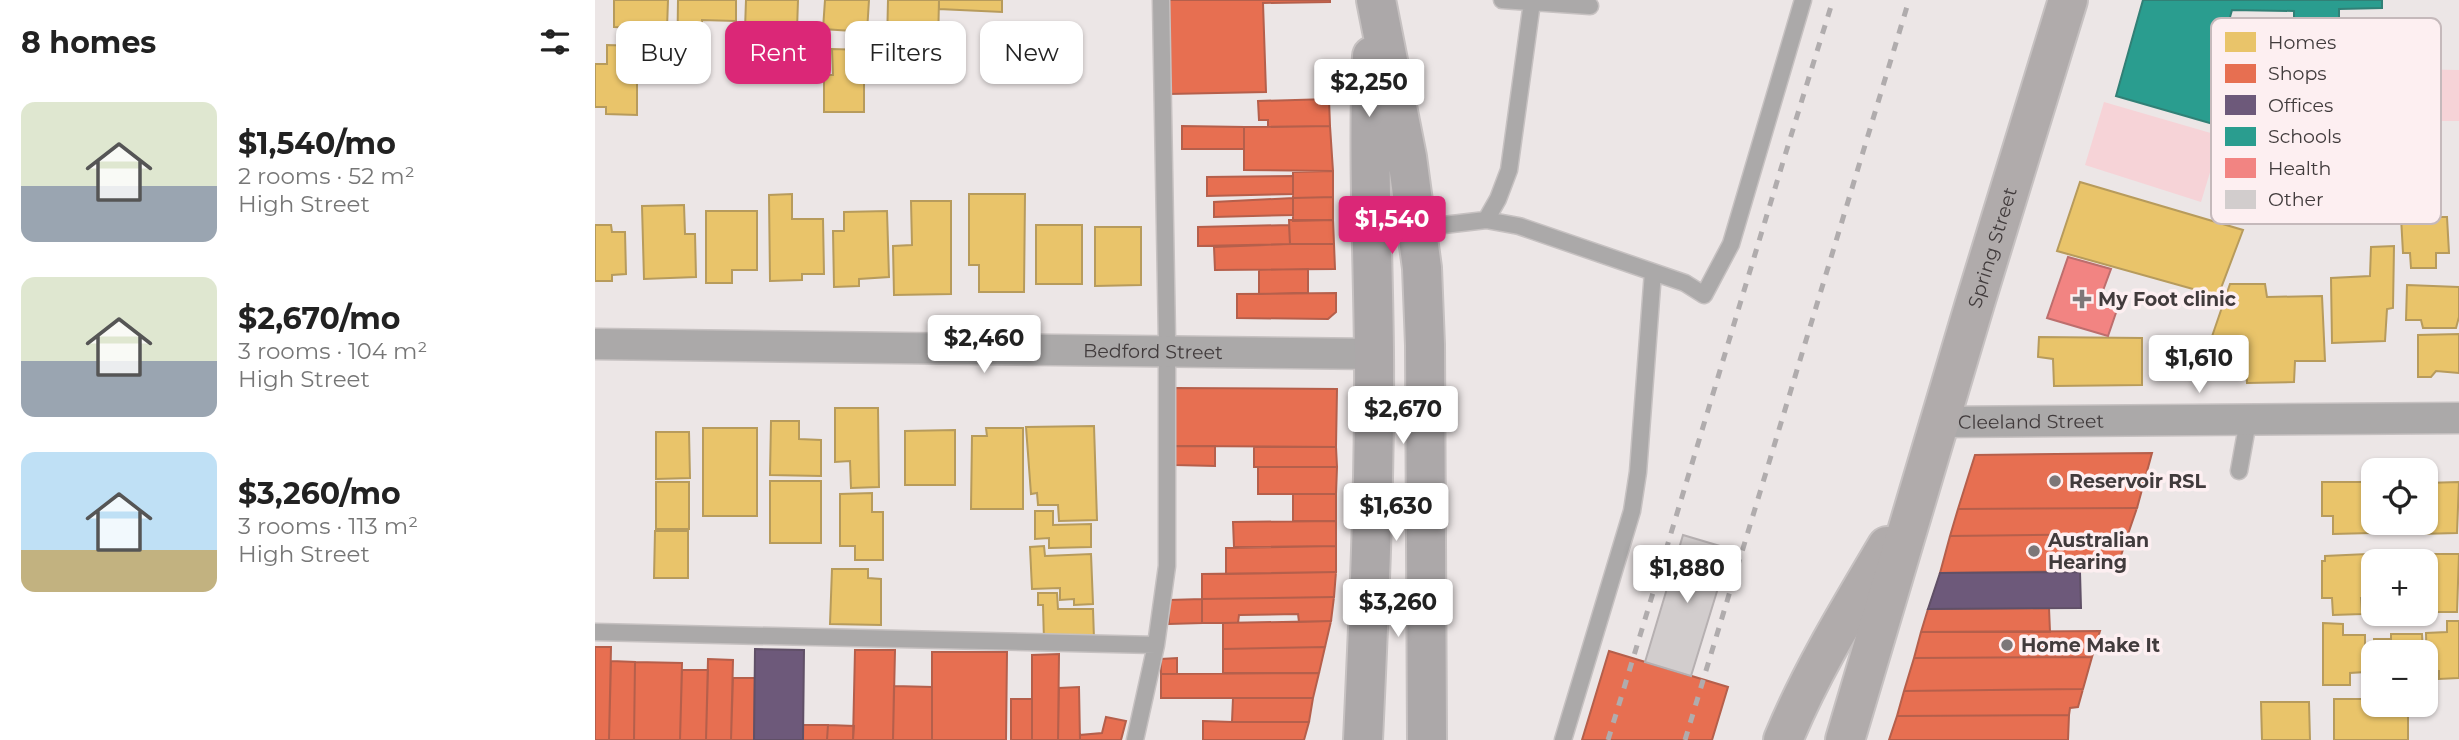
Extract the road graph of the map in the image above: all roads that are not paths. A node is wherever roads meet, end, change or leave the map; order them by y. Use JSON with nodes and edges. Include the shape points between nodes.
{"nodes":[{"id":1,"x":1161,"y":0,"type":"edge"},
{"id":2,"x":1375,"y":0,"type":"edge"},
{"id":3,"x":1502,"y":0,"type":"edge"},
{"id":4,"x":1803,"y":0,"type":"edge"},
{"id":5,"x":2069,"y":0,"type":"edge"},
{"id":6,"x":1532,"y":2,"type":"junction"},
{"id":7,"x":1590,"y":6,"type":"dead end"},
{"id":8,"x":1486,"y":220,"type":"junction"},
{"id":9,"x":1371,"y":224,"type":"junction"},
{"id":10,"x":1418,"y":228,"type":"junction"},
{"id":11,"x":1653,"y":272,"type":"junction"},
{"id":12,"x":595,"y":344,"type":"edge"},
{"id":13,"x":1167,"y":351,"type":"junction"},
{"id":14,"x":1374,"y":354,"type":"junction"},
{"id":15,"x":2459,"y":418,"type":"edge"},
{"id":16,"x":2248,"y":421,"type":"junction"},
{"id":17,"x":1940,"y":422,"type":"junction"},
{"id":18,"x":2239,"y":471,"type":"dead end"},
{"id":19,"x":1918,"y":493,"type":"junction"},
{"id":20,"x":595,"y":632,"type":"edge"},
{"id":21,"x":1156,"y":645,"type":"junction"},
{"id":22,"x":1821,"y":657,"type":"junction"},
{"id":23,"x":1867,"y":662,"type":"junction"},
{"id":24,"x":1135,"y":740,"type":"edge"},
{"id":25,"x":1363,"y":740,"type":"edge"},
{"id":26,"x":1427,"y":740,"type":"edge"},
{"id":27,"x":1563,"y":740,"type":"edge"},
{"id":28,"x":1783,"y":740,"type":"edge"},
{"id":29,"x":1845,"y":740,"type":"edge"}],
"edges":[{"from":1,"to":13,"type":"lane"},
{"from":2,"to":9,"type":"main road","via":[[1369,135]]},
{"from":2,"to":10,"type":"main road"},
{"from":3,"to":6,"type":"lane"},
{"from":4,"to":11,"type":"lane","via":[[1723,261],[1704,295],[1685,282]]},
{"from":5,"to":17,"type":"main road","name":"Spring Street"},
{"from":6,"to":7,"type":"lane"},
{"from":6,"to":8,"type":"lane","via":[[1510,163]]},
{"from":8,"to":10,"type":"lane"},
{"from":8,"to":11,"type":"lane","via":[[1519,226]]},
{"from":9,"to":10,"type":"main road"},
{"from":9,"to":14,"type":"main road"},
{"from":10,"to":26,"type":"main road","via":[[1425,345]]},
{"from":11,"to":27,"type":"lane","via":[[1632,511]]},
{"from":12,"to":13,"type":"street","name":"Bedford Street"},
{"from":13,"to":14,"type":"street","name":"Bedford Street"},
{"from":13,"to":21,"type":"lane","via":[[1167,566]]},
{"from":14,"to":25,"type":"main road","via":[[1373,536]]},
{"from":15,"to":16,"type":"street","name":"Cleeland Street"},
{"from":16,"to":17,"type":"street","name":"Cleeland Street"},
{"from":16,"to":18,"type":"lane"},
{"from":17,"to":19,"type":"main road","name":"Spring Street"},
{"from":19,"to":22,"type":"main road","name":"Spring Street"},
{"from":19,"to":23,"type":"main road","name":"Spring Street"},
{"from":20,"to":21,"type":"lane"},
{"from":21,"to":24,"type":"lane"},
{"from":22,"to":23,"type":"main road"},
{"from":22,"to":28,"type":"main road","name":"Spring Street"},
{"from":23,"to":29,"type":"main road","name":"Spring Street"}]}
